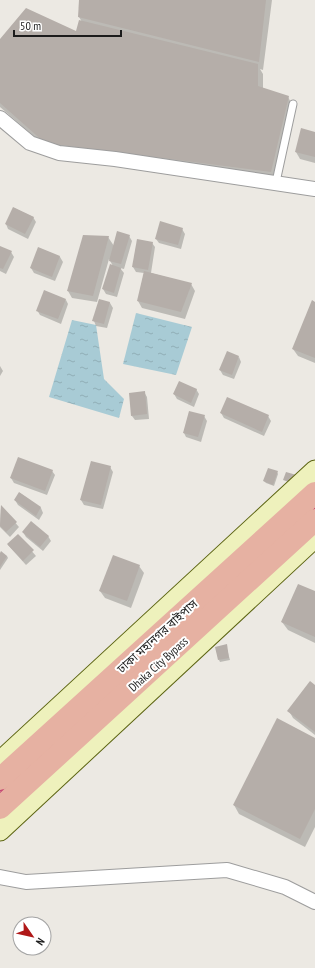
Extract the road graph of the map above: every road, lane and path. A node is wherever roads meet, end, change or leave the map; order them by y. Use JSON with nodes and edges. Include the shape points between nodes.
{"nodes":[{"id":1,"x":293,"y":104,"type":"dead end"},
{"id":2,"x":0,"y":118,"type":"edge"},
{"id":3,"x":276,"y":182,"type":"junction"},
{"id":4,"x":315,"y":189,"type":"edge"},
{"id":5,"x":315,"y":470,"type":"edge"},
{"id":6,"x":315,"y":493,"type":"edge"},
{"id":7,"x":315,"y":520,"type":"edge"},
{"id":8,"x":315,"y":538,"type":"edge"},
{"id":9,"x":0,"y":761,"type":"edge"},
{"id":10,"x":0,"y":780,"type":"edge"},
{"id":11,"x":0,"y":808,"type":"edge"},
{"id":12,"x":0,"y":831,"type":"edge"},
{"id":13,"x":0,"y":877,"type":"edge"},
{"id":14,"x":315,"y":902,"type":"edge"}],
"edges":[{"from":1,"to":3,"type":"lane"},
{"from":2,"to":3,"type":"street","via":[[30,143],[59,153]]},
{"from":3,"to":4,"type":"street"},
{"from":5,"to":9,"type":"main road"},
{"from":6,"to":10,"type":"highway","name":"ঢাকা মহানগর বাইপাস"},
{"from":7,"to":11,"type":"highway","name":"Dhaka City Bypass"},
{"from":8,"to":12,"type":"main road"},
{"from":13,"to":14,"type":"street","via":[[26,882],[227,870],[285,887]]}]}
